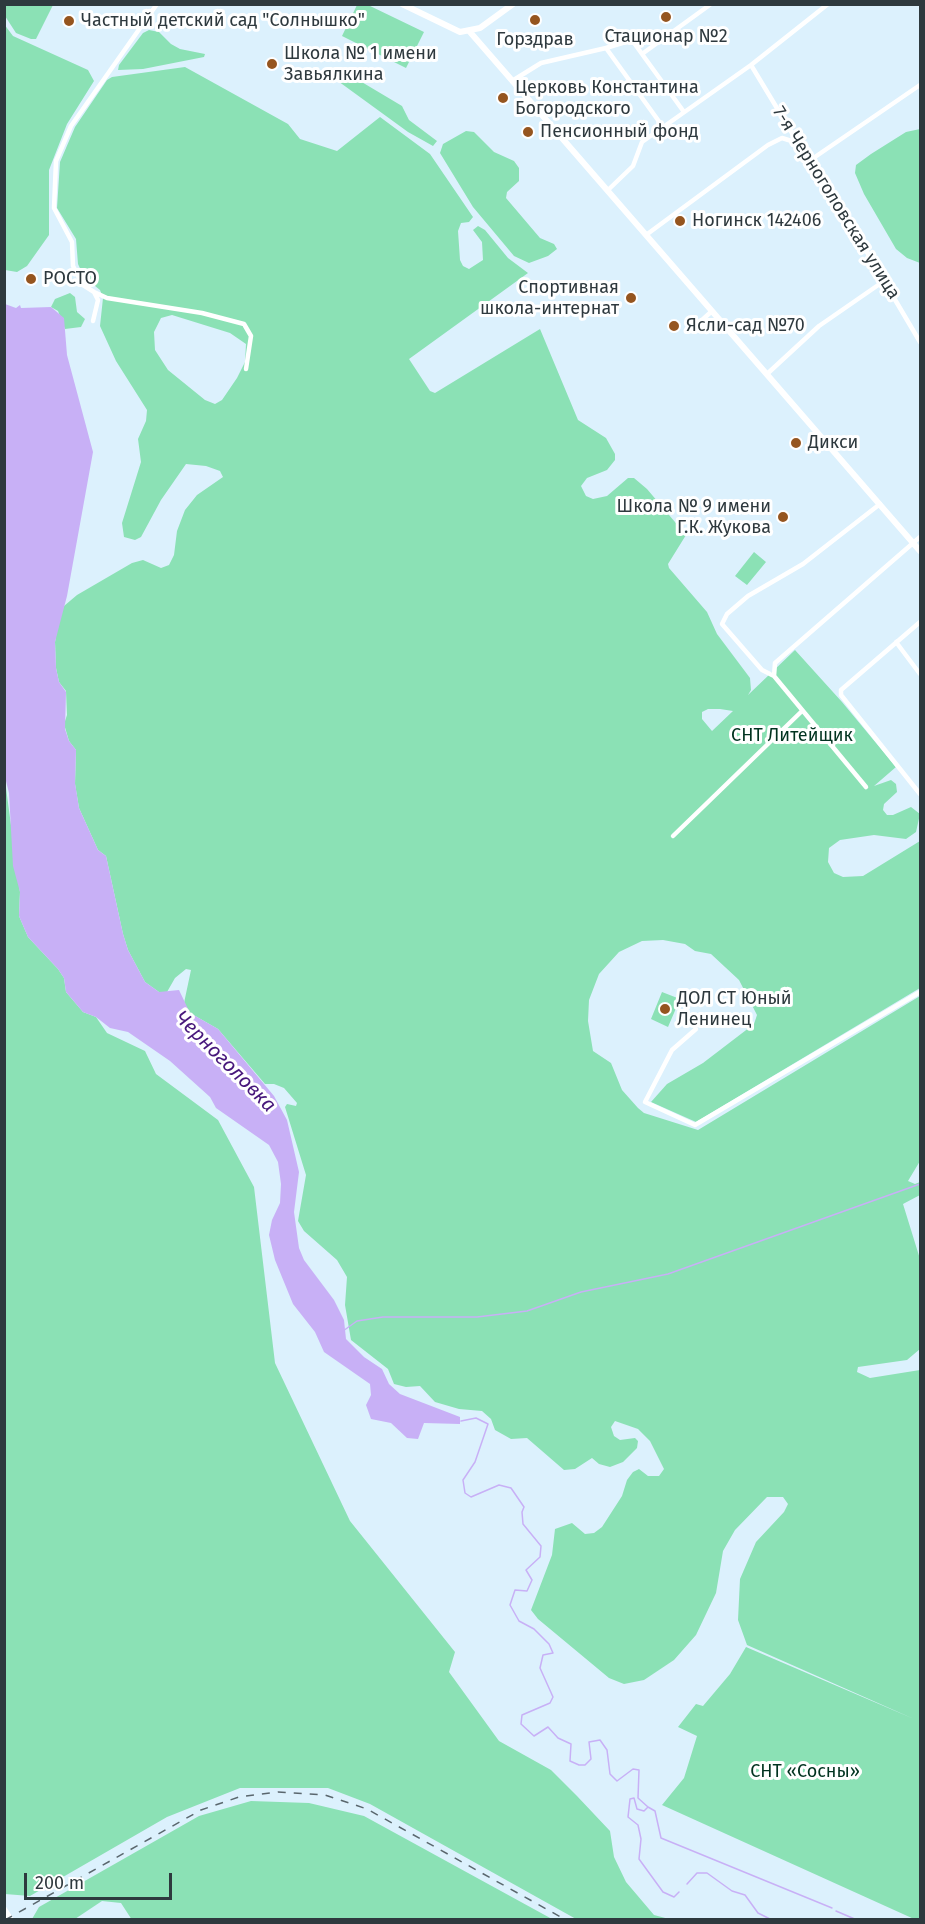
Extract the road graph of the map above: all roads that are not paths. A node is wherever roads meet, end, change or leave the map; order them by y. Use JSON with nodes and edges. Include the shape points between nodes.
{"nodes":[{"id":1,"x":157,"y":4,"type":"edge"},
{"id":2,"x":402,"y":4,"type":"edge"},
{"id":3,"x":711,"y":4,"type":"edge"},
{"id":4,"x":828,"y":4,"type":"edge"},
{"id":5,"x":512,"y":5,"type":"edge"},
{"id":6,"x":470,"y":32,"type":"junction"},
{"id":7,"x":606,"y":48,"type":"junction"},
{"id":8,"x":642,"y":54,"type":"junction"},
{"id":9,"x":751,"y":65,"type":"junction"},
{"id":10,"x":512,"y":81,"type":"junction"},
{"id":11,"x":921,"y":85,"type":"edge"},
{"id":12,"x":684,"y":112,"type":"junction"},
{"id":13,"x":663,"y":127,"type":"junction"},
{"id":14,"x":798,"y":143,"type":"junction"},
{"id":15,"x":812,"y":159,"type":"junction"},
{"id":16,"x":608,"y":190,"type":"junction"},
{"id":17,"x":646,"y":235,"type":"junction"},
{"id":18,"x":884,"y":281,"type":"junction"},
{"id":19,"x":94,"y":292,"type":"junction"},
{"id":20,"x":712,"y":311,"type":"junction"},
{"id":21,"x":93,"y":321,"type":"dead end"},
{"id":22,"x":690,"y":331,"type":"dead end"},
{"id":23,"x":921,"y":342,"type":"edge"},
{"id":24,"x":246,"y":369,"type":"dead end"},
{"id":25,"x":767,"y":374,"type":"junction"},
{"id":26,"x":880,"y":504,"type":"junction"},
{"id":27,"x":921,"y":537,"type":"edge"},
{"id":28,"x":914,"y":543,"type":"junction"},
{"id":29,"x":921,"y":551,"type":"edge"},
{"id":30,"x":921,"y":622,"type":"edge"},
{"id":31,"x":896,"y":642,"type":"junction"},
{"id":32,"x":921,"y":674,"type":"edge"},
{"id":33,"x":774,"y":676,"type":"junction"},
{"id":34,"x":802,"y":711,"type":"junction"},
{"id":35,"x":866,"y":787,"type":"dead end"},
{"id":36,"x":921,"y":794,"type":"edge"},
{"id":37,"x":673,"y":836,"type":"dead end"},
{"id":38,"x":921,"y":992,"type":"edge"},
{"id":39,"x":696,"y":1029,"type":"dead end"},
{"id":40,"x":4,"y":1909,"type":"edge"},
{"id":41,"x":11,"y":1920,"type":"edge"}],
"edges":[{"from":1,"to":19,"type":"street","via":[[71,126],[56,161],[54,208],[72,242],[74,266],[83,285]]},
{"from":2,"to":6,"type":"street","via":[[447,28]]},
{"from":3,"to":8,"type":"street"},
{"from":4,"to":9,"type":"street"},
{"from":5,"to":6,"type":"street"},
{"from":6,"to":10,"type":"street"},
{"from":7,"to":8,"type":"street","via":[[632,40]]},
{"from":7,"to":10,"type":"street","via":[[541,63]]},
{"from":7,"to":13,"type":"street"},
{"from":8,"to":12,"type":"street"},
{"from":9,"to":12,"type":"street"},
{"from":9,"to":14,"type":"street","name":"7-я Черноголовская улица"},
{"from":10,"to":16,"type":"street"},
{"from":11,"to":15,"type":"street"},
{"from":12,"to":13,"type":"street"},
{"from":13,"to":16,"type":"street","via":[[642,142],[633,166]]},
{"from":14,"to":15,"type":"street","name":"7-я Черноголовская улица"},
{"from":14,"to":17,"type":"street","via":[[782,138],[768,145]]},
{"from":15,"to":18,"type":"street","name":"7-я Черноголовская улица"},
{"from":16,"to":17,"type":"street"},
{"from":17,"to":20,"type":"street"},
{"from":18,"to":23,"type":"street","name":"7-я Черноголовская улица"},
{"from":18,"to":25,"type":"street","via":[[819,326]]},
{"from":19,"to":21,"type":"street","via":[[98,300]]},
{"from":19,"to":24,"type":"street","via":[[107,298],[244,324],[251,336]]},
{"from":20,"to":22,"type":"street"},
{"from":20,"to":25,"type":"street"},
{"from":25,"to":26,"type":"street"},
{"from":26,"to":28,"type":"street"},
{"from":26,"to":33,"type":"street","via":[[803,564],[748,596],[723,618],[723,628],[762,670]]},
{"from":27,"to":28,"type":"street"},
{"from":28,"to":29,"type":"street"},
{"from":28,"to":33,"type":"street","via":[[775,663]]},
{"from":30,"to":31,"type":"street"},
{"from":31,"to":32,"type":"street"},
{"from":31,"to":36,"type":"street","via":[[843,686],[841,695]]},
{"from":33,"to":34,"type":"street"},
{"from":34,"to":35,"type":"street"},
{"from":34,"to":37,"type":"street"},
{"from":38,"to":39,"type":"street","via":[[695,1125],[645,1102],[672,1050]]},
{"from":40,"to":41,"type":"street"}]}
